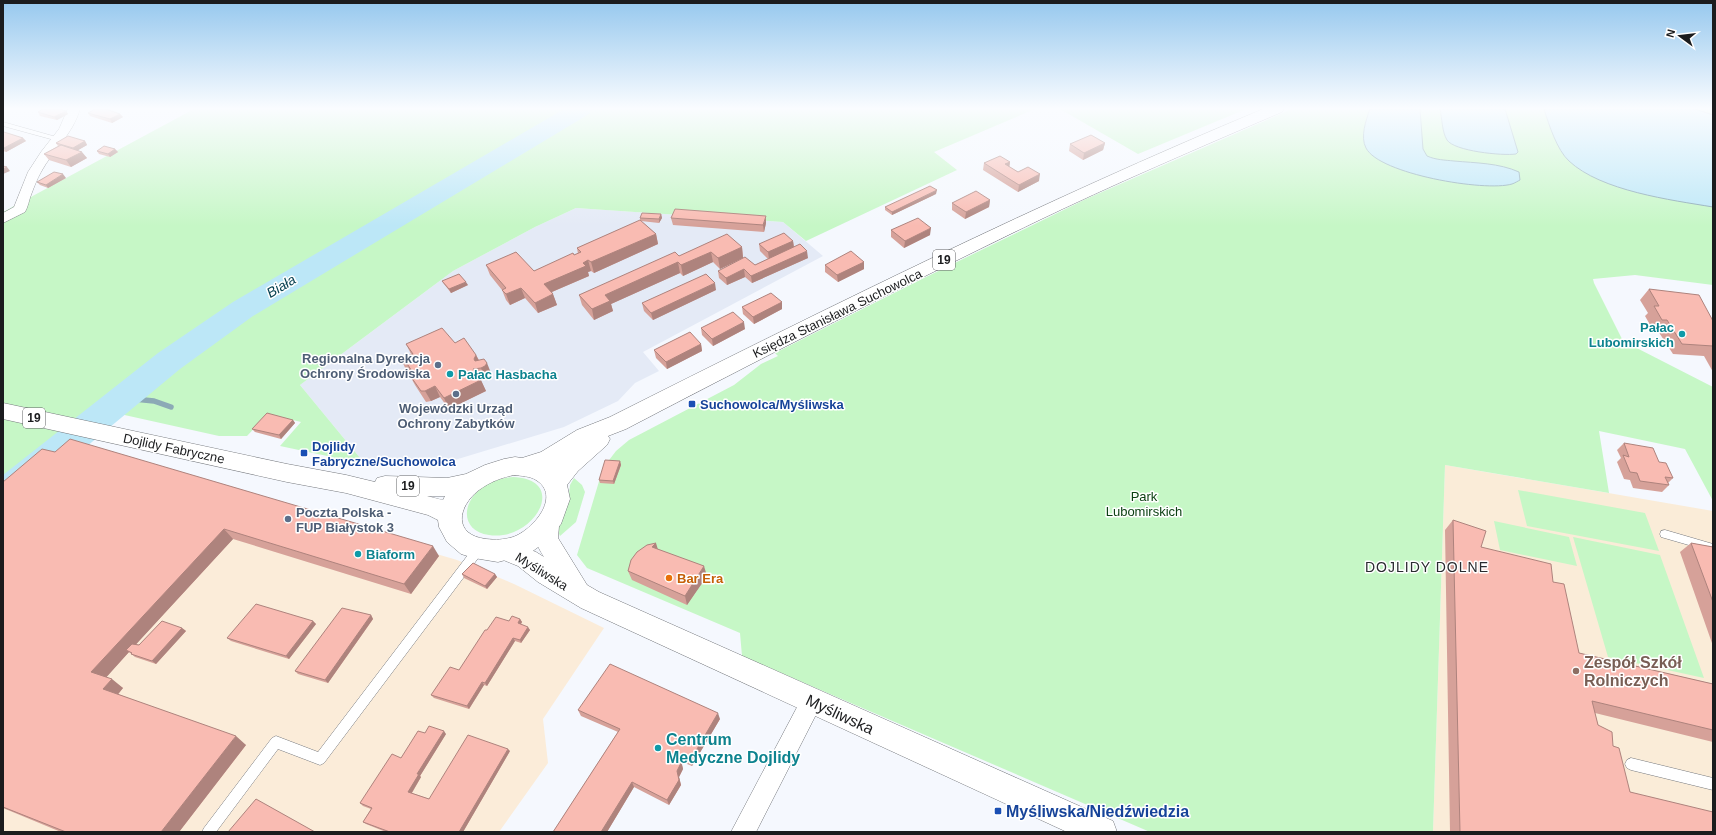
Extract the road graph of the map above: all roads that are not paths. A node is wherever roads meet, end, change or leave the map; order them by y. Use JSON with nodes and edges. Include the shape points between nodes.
{"nodes":[{"id":1,"x":51,"y":148,"type":"edge"},
{"id":2,"x":1183,"y":148,"type":"edge"},
{"id":3,"x":3,"y":218,"type":"edge"},
{"id":4,"x":3,"y":411,"type":"edge"},
{"id":5,"x":618,"y":423,"type":"junction"},
{"id":6,"x":526,"y":466,"type":"junction"},
{"id":7,"x":470,"y":483,"type":"junction"},
{"id":8,"x":346,"y":484,"type":"junction"},
{"id":9,"x":555,"y":484,"type":"junction"},
{"id":10,"x":451,"y":515,"type":"junction"},
{"id":11,"x":547,"y":526,"type":"junction"},
{"id":12,"x":1665,"y":534,"type":"dead end"},
{"id":13,"x":1713,"y":548,"type":"edge"},
{"id":14,"x":478,"y":550,"type":"junction"},
{"id":15,"x":505,"y":550,"type":"junction"},
{"id":16,"x":578,"y":593,"type":"junction"},
{"id":17,"x":812,"y":701,"type":"junction"},
{"id":18,"x":1631,"y":764,"type":"dead end"},
{"id":19,"x":1713,"y":784,"type":"edge"},
{"id":20,"x":208,"y":832,"type":"edge"},
{"id":21,"x":743,"y":832,"type":"edge"},
{"id":22,"x":1102,"y":832,"type":"edge"}],
"edges":[{"from":1,"to":3,"type":"street","via":[[23,195],[20,209]]},
{"from":2,"to":5,"type":"main road","name":"Księdza Stanisława Suchowolca","number":"19","via":[[1078,195]]},
{"from":4,"to":8,"type":"main road","name":"Dojlidy Fabryczne","number":"19"},
{"from":5,"to":6,"type":"main road","name":"Księdza Stanisława Suchowolca","number":"19","via":[[585,436],[549,459]]},
{"from":5,"to":9,"type":"main road","name":"Księdza Stanisława Suchowolca","number":"19","via":[[570,466]]},
{"from":6,"to":7,"type":"main road","number":"19","via":[[496,469]]},
{"from":6,"to":9,"type":"main road","via":[[544,473]]},
{"from":7,"to":8,"type":"main road","name":"Dojlidy Fabryczne","number":"19","via":[[447,487]]},
{"from":7,"to":10,"type":"main road","via":[[457,498]]},
{"from":8,"to":10,"type":"main road","name":"Dojlidy Fabryczne","number":"19","via":[[434,507]]},
{"from":9,"to":11,"type":"main road","via":[[559,501]]},
{"from":10,"to":14,"type":"main road","via":[[452,530],[459,540]]},
{"from":11,"to":15,"type":"main road","via":[[520,545]]},
{"from":11,"to":16,"type":"main road","name":"Myśliwska","via":[[546,540]]},
{"from":12,"to":13,"type":"lane"},
{"from":14,"to":15,"type":"main road"},
{"from":14,"to":20,"type":"lane","via":[[320,759],[276,742]]},
{"from":15,"to":16,"type":"main road","name":"Myśliwska","via":[[527,559]]},
{"from":16,"to":17,"type":"main road","name":"Myśliwska"},
{"from":17,"to":21,"type":"street"},
{"from":17,"to":22,"type":"main road","name":"Myśliwska"},
{"from":18,"to":19,"type":"lane"}]}
